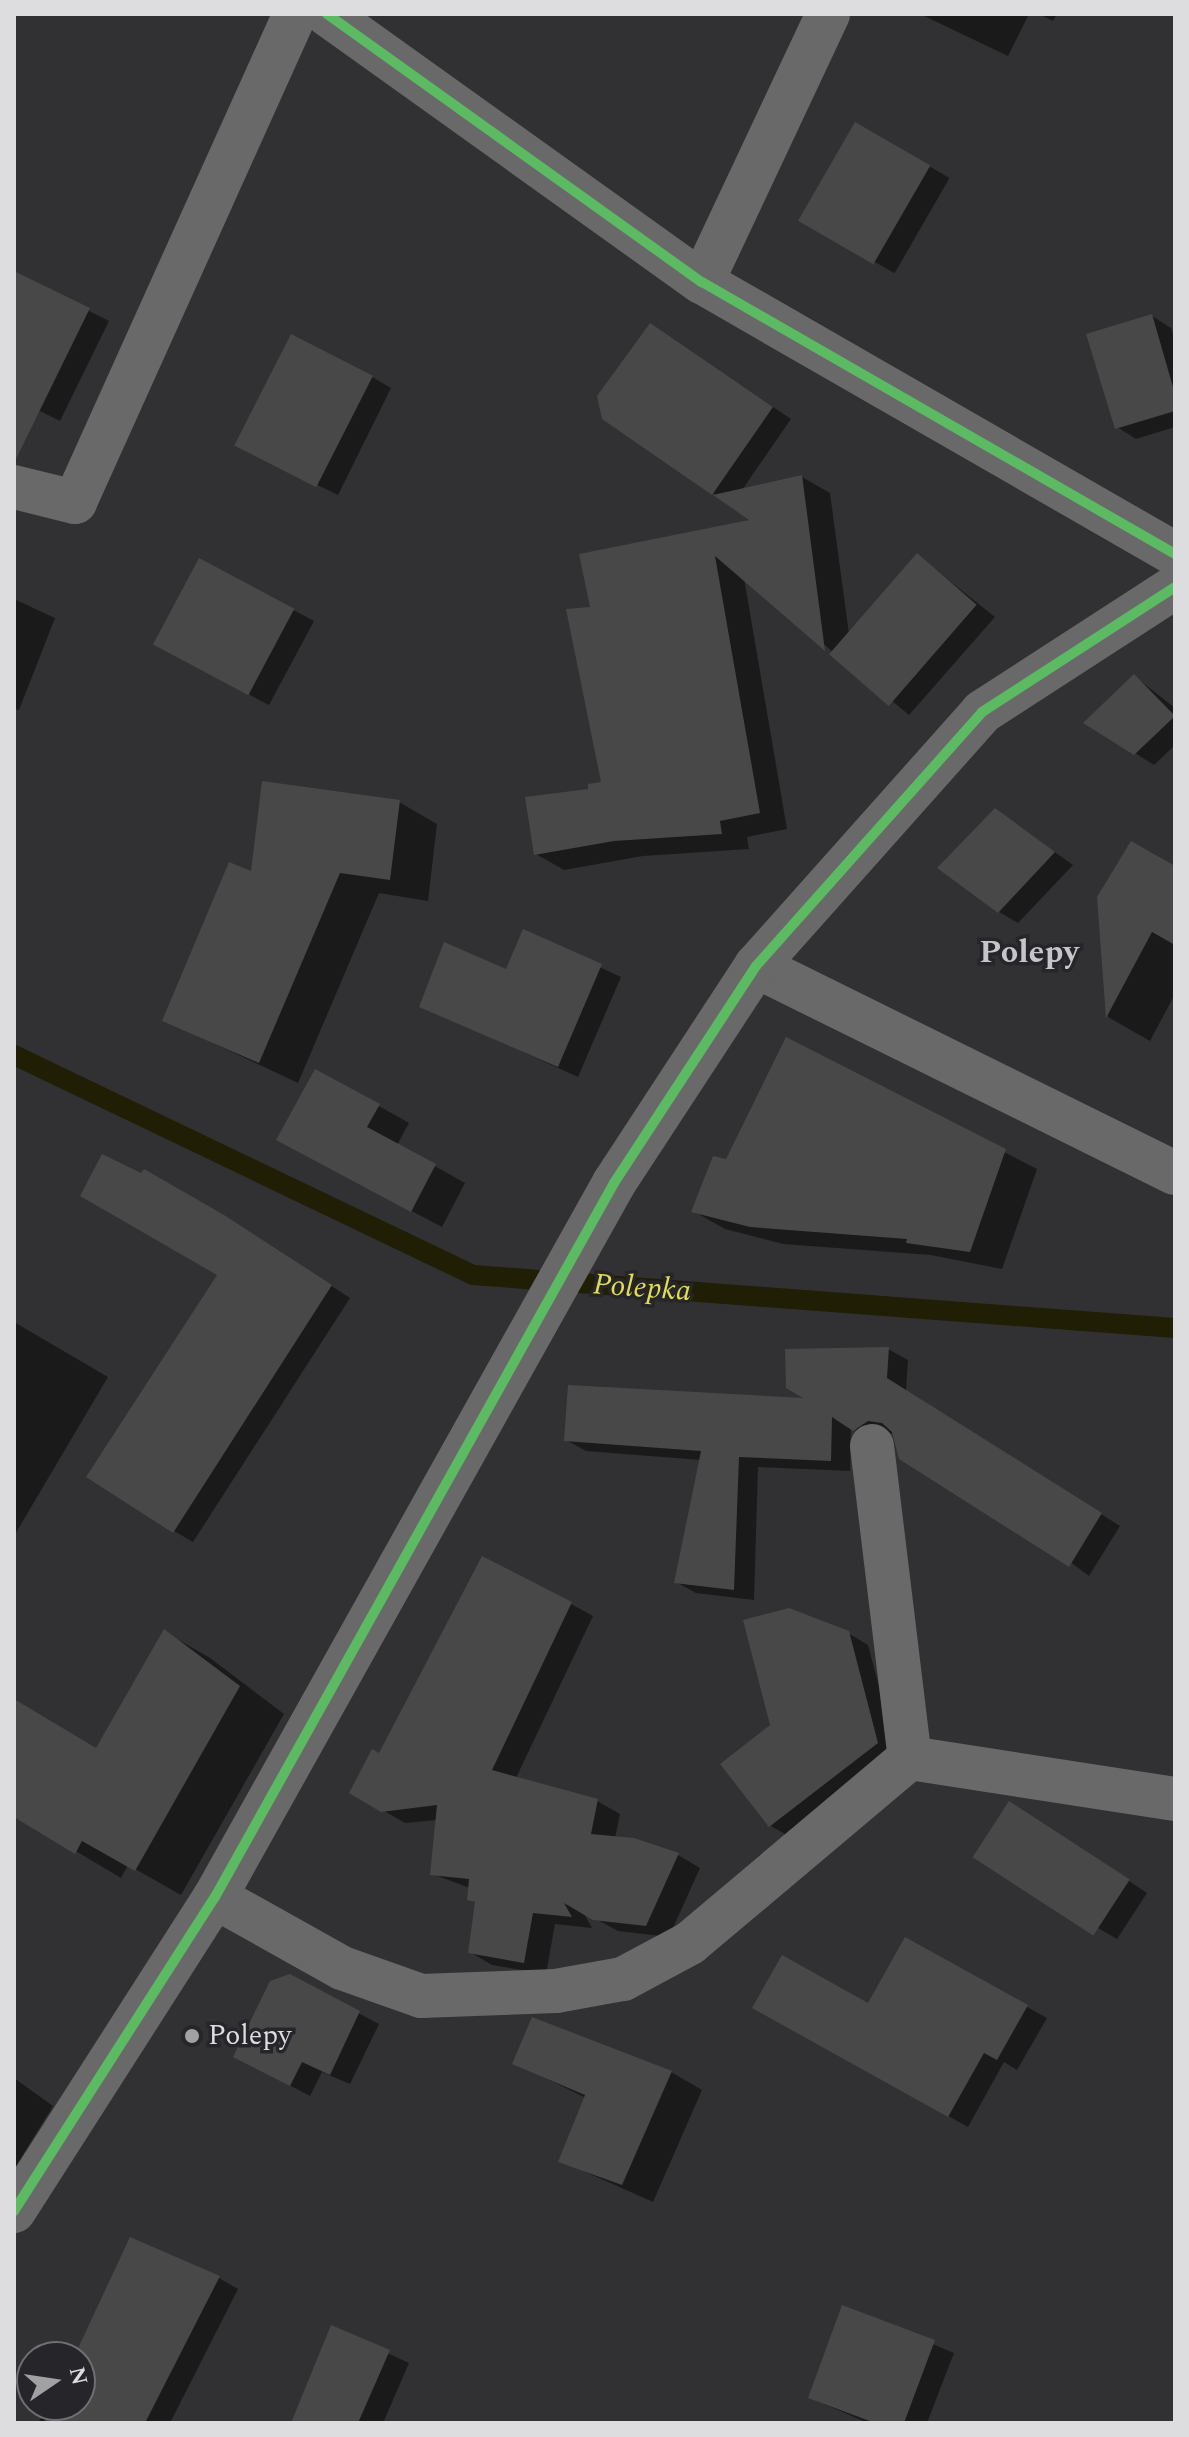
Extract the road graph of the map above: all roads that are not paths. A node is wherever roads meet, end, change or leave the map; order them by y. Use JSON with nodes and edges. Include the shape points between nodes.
{"nodes":[{"id":1,"x":295,"y":14,"type":"edge"},
{"id":2,"x":327,"y":14,"type":"edge"},
{"id":3,"x":828,"y":14,"type":"edge"},
{"id":4,"x":702,"y":282,"type":"junction"},
{"id":5,"x":14,"y":487,"type":"edge"},
{"id":6,"x":1175,"y":554,"type":"edge"},
{"id":7,"x":1175,"y":587,"type":"edge"},
{"id":8,"x":756,"y":966,"type":"junction"},
{"id":9,"x":1175,"y":1173,"type":"edge"},
{"id":10,"x":872,"y":1446,"type":"dead end"},
{"id":11,"x":910,"y":1758,"type":"junction"},
{"id":12,"x":1175,"y":1799,"type":"edge"},
{"id":13,"x":215,"y":1897,"type":"junction"},
{"id":14,"x":14,"y":2211,"type":"edge"}],
"edges":[{"from":1,"to":5,"type":"street","via":[[75,502]]},
{"from":2,"to":4,"type":"street"},
{"from":3,"to":4,"type":"street"},
{"from":4,"to":6,"type":"street"},
{"from":7,"to":8,"type":"street","via":[[982,712]]},
{"from":8,"to":9,"type":"street"},
{"from":8,"to":13,"type":"street","via":[[614,1183]]},
{"from":10,"to":11,"type":"street"},
{"from":11,"to":12,"type":"street"},
{"from":11,"to":13,"type":"street","via":[[690,1943],[623,1979],[590,1986],[421,1996],[342,1968]]},
{"from":13,"to":14,"type":"street"}]}
